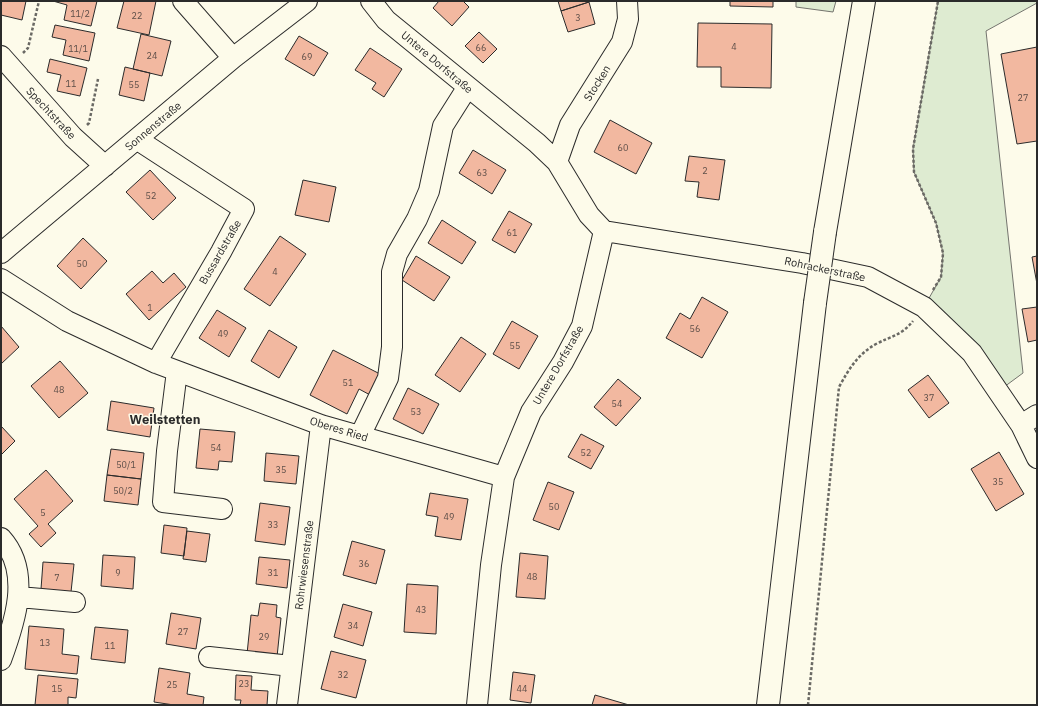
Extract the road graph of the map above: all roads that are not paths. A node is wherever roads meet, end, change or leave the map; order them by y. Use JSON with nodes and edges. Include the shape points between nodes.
{"nodes":[{"id":1,"x":184,"y":1,"type":"edge"},
{"id":2,"x":307,"y":1,"type":"edge"},
{"id":3,"x":371,"y":1,"type":"edge"},
{"id":4,"x":627,"y":1,"type":"edge"},
{"id":5,"x":864,"y":1,"type":"edge"},
{"id":6,"x":232,"y":58,"type":"junction"},
{"id":7,"x":5,"y":61,"type":"edge"},
{"id":8,"x":467,"y":88,"type":"junction"},
{"id":9,"x":138,"y":140,"type":"junction"},
{"id":10,"x":557,"y":162,"type":"junction"},
{"id":11,"x":105,"y":166,"type":"junction"},
{"id":12,"x":604,"y":231,"type":"junction"},
{"id":13,"x":1,"y":253,"type":"edge"},
{"id":14,"x":1,"y":279,"type":"edge"},
{"id":15,"x":156,"y":363,"type":"junction"},
{"id":16,"x":177,"y":371,"type":"junction"},
{"id":17,"x":1029,"y":420,"type":"edge"},
{"id":18,"x":322,"y":425,"type":"junction"},
{"id":19,"x":360,"y":436,"type":"junction"},
{"id":20,"x":1037,"y":458,"type":"edge"},
{"id":21,"x":504,"y":477,"type":"junction"},
{"id":22,"x":222,"y":509,"type":"dead end"},
{"id":23,"x":1,"y":538,"type":"edge"},
{"id":24,"x":19,"y":597,"type":"junction"},
{"id":25,"x":75,"y":602,"type":"dead end"},
{"id":26,"x":209,"y":657,"type":"dead end"},
{"id":27,"x":1,"y":660,"type":"edge"},
{"id":28,"x":292,"y":666,"type":"junction"},
{"id":29,"x":287,"y":705,"type":"edge"},
{"id":30,"x":477,"y":705,"type":"edge"},
{"id":31,"x":768,"y":705,"type":"edge"}],
"edges":[{"from":1,"to":6,"type":"street"},
{"from":2,"to":6,"type":"street","name":"Sonnenstraße"},
{"from":3,"to":8,"type":"street","name":"Untere Dorfstraße","via":[[386,20]]},
{"from":4,"to":10,"type":"street","name":"Stocken","via":[[628,19],[622,42],[570,125]]},
{"from":5,"to":31,"type":"highway","bridge":true,"via":[[815,303]]},
{"from":6,"to":9,"type":"street","name":"Sonnenstraße"},
{"from":7,"to":11,"type":"street","name":"Spechtstraße","via":[[74,138]]},
{"from":8,"to":10,"type":"street","name":"Untere Dorfstraße"},
{"from":8,"to":19,"type":"street","via":[[444,126],[430,191],[397,254],[392,272],[392,348],[388,378]]},
{"from":9,"to":11,"type":"street","name":"Sonnenstraße"},
{"from":9,"to":15,"type":"street","name":"Bussardstraße","via":[[244,209]]},
{"from":10,"to":12,"type":"street","name":"Untere Dorfstraße","via":[[589,215]]},
{"from":11,"to":13,"type":"street","name":"Sonnenstraße"},
{"from":12,"to":17,"type":"street","name":"Rohrackerstraße","via":[[802,263],[868,277],[924,307],[972,353]]},
{"from":12,"to":21,"type":"street","name":"Untere Dorfstraße","via":[[582,326],[563,362],[531,412]]},
{"from":14,"to":15,"type":"street","name":"Oberes Ried","via":[[67,321]]},
{"from":15,"to":16,"type":"street","name":"Oberes Ried"},
{"from":16,"to":18,"type":"street","name":"Oberes Ried"},
{"from":16,"to":22,"type":"street","via":[[163,502]]},
{"from":17,"to":20,"type":"street","name":"Rohrackerstraße"},
{"from":18,"to":19,"type":"street","name":"Oberes Ried"},
{"from":18,"to":28,"type":"street","name":"Rohrwiesenstraße"},
{"from":19,"to":21,"type":"street","name":"Oberes Ried"},
{"from":21,"to":30,"type":"street","name":"Untere Dorfstraße","via":[[491,565]]},
{"from":23,"to":24,"type":"street","via":[[6,543],[16,566]]},
{"from":24,"to":25,"type":"street"},
{"from":24,"to":27,"type":"street","via":[[14,622]]},
{"from":26,"to":28,"type":"street"},
{"from":28,"to":29,"type":"street","name":"Rohrwiesenstraße"}]}
